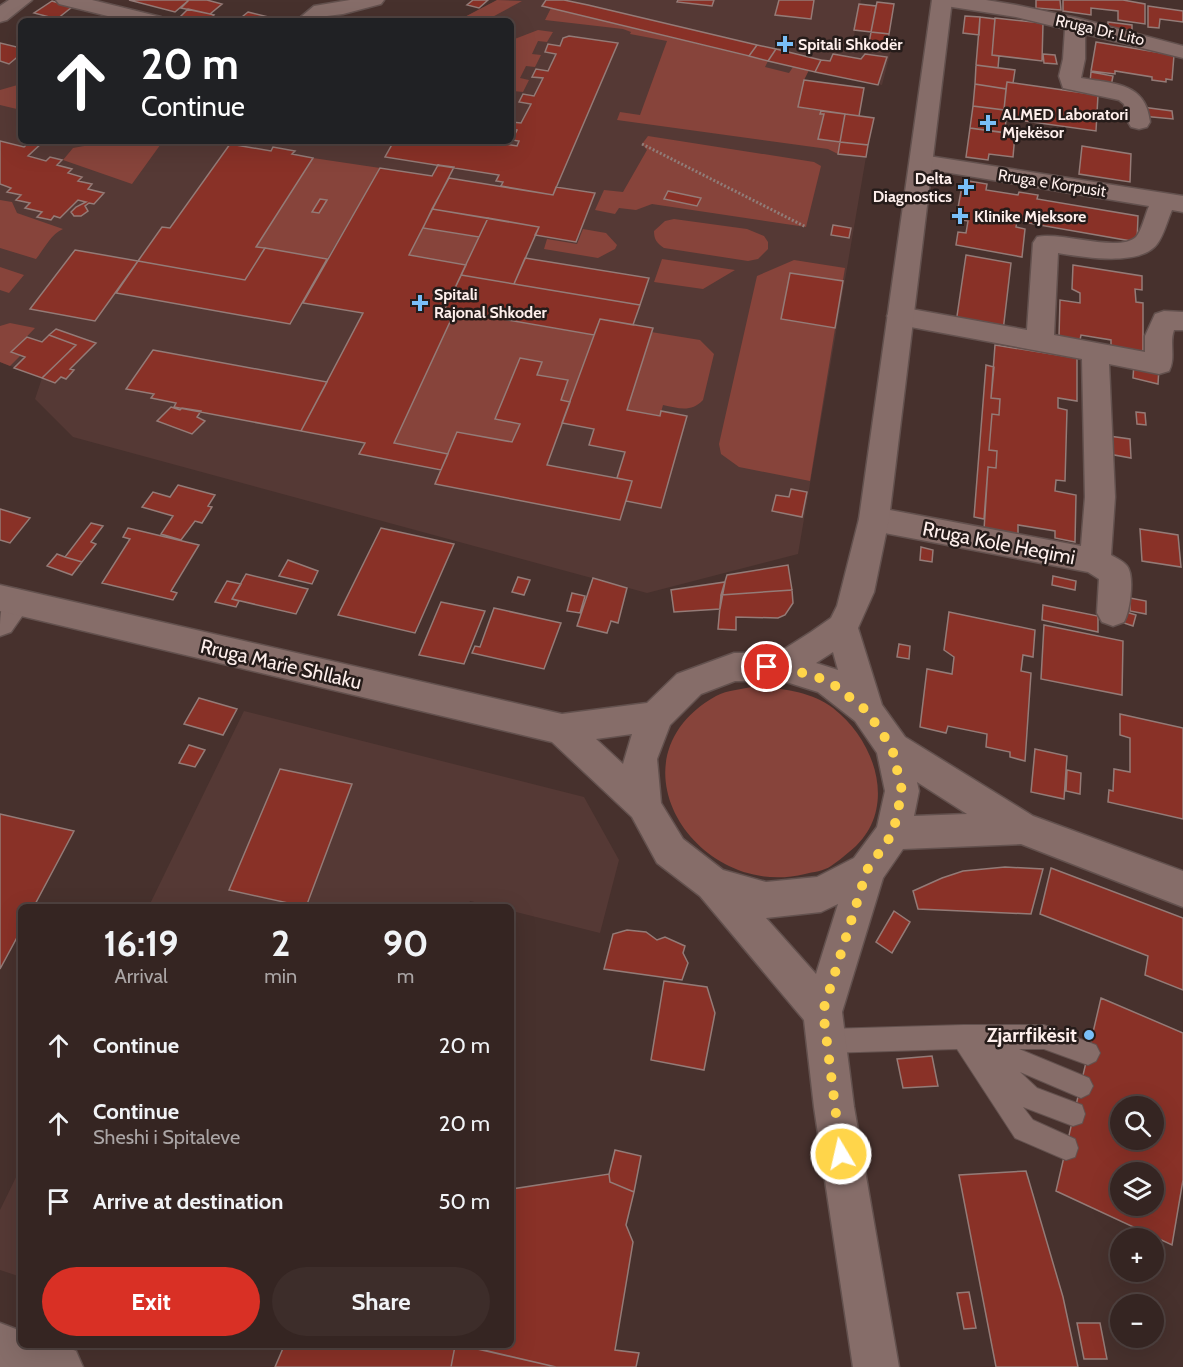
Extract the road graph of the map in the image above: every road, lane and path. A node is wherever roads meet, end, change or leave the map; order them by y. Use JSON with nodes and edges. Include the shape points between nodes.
{"nodes":[{"id":1,"x":22,"y":0,"type":"edge"},
{"id":2,"x":66,"y":0,"type":"edge"},
{"id":3,"x":374,"y":0,"type":"edge"},
{"id":4,"x":944,"y":0,"type":"edge"},
{"id":5,"x":1018,"y":5,"type":"edge"},
{"id":6,"x":0,"y":16,"type":"edge"},
{"id":7,"x":141,"y":18,"type":"edge"},
{"id":8,"x":310,"y":18,"type":"edge"},
{"id":9,"x":1077,"y":24,"type":"junction"},
{"id":10,"x":1183,"y":52,"type":"edge"},
{"id":11,"x":1139,"y":122,"type":"dead end"},
{"id":12,"x":642,"y":144,"type":"dead end"},
{"id":13,"x":922,"y":162,"type":"junction"},
{"id":14,"x":1173,"y":202,"type":"edge"},
{"id":15,"x":806,"y":227,"type":"dead end"},
{"id":16,"x":900,"y":315,"type":"junction"},
{"id":17,"x":1183,"y":321,"type":"edge"},
{"id":18,"x":1040,"y":342,"type":"junction"},
{"id":19,"x":1095,"y":352,"type":"junction"},
{"id":20,"x":874,"y":519,"type":"junction"},
{"id":21,"x":1095,"y":561,"type":"junction"},
{"id":22,"x":5,"y":608,"type":"edge"},
{"id":23,"x":1113,"y":613,"type":"dead end"},
{"id":24,"x":842,"y":627,"type":"junction"},
{"id":25,"x":783,"y":667,"type":"junction"},
{"id":26,"x":867,"y":711,"type":"junction"},
{"id":27,"x":657,"y":716,"type":"junction"},
{"id":28,"x":562,"y":729,"type":"junction"},
{"id":29,"x":892,"y":748,"type":"junction"},
{"id":30,"x":644,"y":806,"type":"junction"},
{"id":31,"x":1021,"y":828,"type":"junction"},
{"id":32,"x":893,"y":833,"type":"junction"},
{"id":33,"x":867,"y":870,"type":"junction"},
{"id":34,"x":713,"y":884,"type":"junction"},
{"id":35,"x":1183,"y":889,"type":"edge"},
{"id":36,"x":825,"y":1026,"type":"junction"},
{"id":37,"x":963,"y":1037,"type":"junction"},
{"id":38,"x":1088,"y":1053,"type":"dead end"},
{"id":39,"x":1081,"y":1086,"type":"dead end"},
{"id":40,"x":1074,"y":1114,"type":"dead end"},
{"id":41,"x":1066,"y":1148,"type":"dead end"},
{"id":42,"x":0,"y":1346,"type":"edge"},
{"id":43,"x":60,"y":1367,"type":"edge"},
{"id":44,"x":876,"y":1367,"type":"edge"}],
"edges":[{"from":1,"to":6,"type":"street"},
{"from":2,"to":7,"type":"street"},
{"from":3,"to":8,"type":"street","via":[[321,10]]},
{"from":4,"to":5,"type":"street","name":"Rruga Dr. Lito"},
{"from":4,"to":13,"type":"street"},
{"from":5,"to":9,"type":"street","name":"Rruga Dr. Lito"},
{"from":9,"to":10,"type":"street","name":"Rruga Dr. Lito"},
{"from":9,"to":11,"type":"street","via":[[1069,80],[1131,98]]},
{"from":12,"to":15,"type":"path"},
{"from":13,"to":14,"type":"street","name":"Rruga e Korpusit"},
{"from":13,"to":16,"type":"street"},
{"from":14,"to":18,"type":"street","via":[[1142,245],[1118,251],[1046,243]]},
{"from":16,"to":18,"type":"street"},
{"from":16,"to":20,"type":"street"},
{"from":17,"to":19,"type":"street","via":[[1164,320],[1158,336],[1159,363]]},
{"from":18,"to":19,"type":"street"},
{"from":19,"to":21,"type":"street","name":"Rruga Kole Heqimi","via":[[1101,497]]},
{"from":20,"to":21,"type":"street","name":"Rruga Kole Heqimi"},
{"from":20,"to":24,"type":"street","via":[[853,605]]},
{"from":21,"to":23,"type":"street","via":[[1115,573]]},
{"from":22,"to":28,"type":"street","name":"Rruga Marie Shllaku"},
{"from":24,"to":25,"type":"street"},
{"from":24,"to":26,"type":"street"},
{"from":25,"to":26,"type":"street","via":[[829,681]]},
{"from":25,"to":27,"type":"street","via":[[734,667],[689,684]]},
{"from":26,"to":29,"type":"street"},
{"from":27,"to":28,"type":"street"},
{"from":27,"to":30,"type":"street","via":[[640,759]]},
{"from":28,"to":30,"type":"street"},
{"from":29,"to":31,"type":"street"},
{"from":29,"to":32,"type":"street","via":[[902,791]]},
{"from":30,"to":34,"type":"street","via":[[670,851]]},
{"from":31,"to":32,"type":"street"},
{"from":31,"to":35,"type":"street"},
{"from":32,"to":33,"type":"street"},
{"from":33,"to":34,"type":"street","via":[[821,894],[766,900]]},
{"from":33,"to":36,"type":"street"},
{"from":34,"to":36,"type":"street"},
{"from":36,"to":37,"type":"lane"},
{"from":36,"to":44,"type":"street","via":[[834,1107]]},
{"from":37,"to":38,"type":"lane","via":[[1044,1037]]},
{"from":37,"to":39,"type":"lane"},
{"from":37,"to":40,"type":"lane","via":[[1029,1097]]},
{"from":37,"to":41,"type":"lane","via":[[1024,1129]]},
{"from":42,"to":43,"type":"street"}]}
